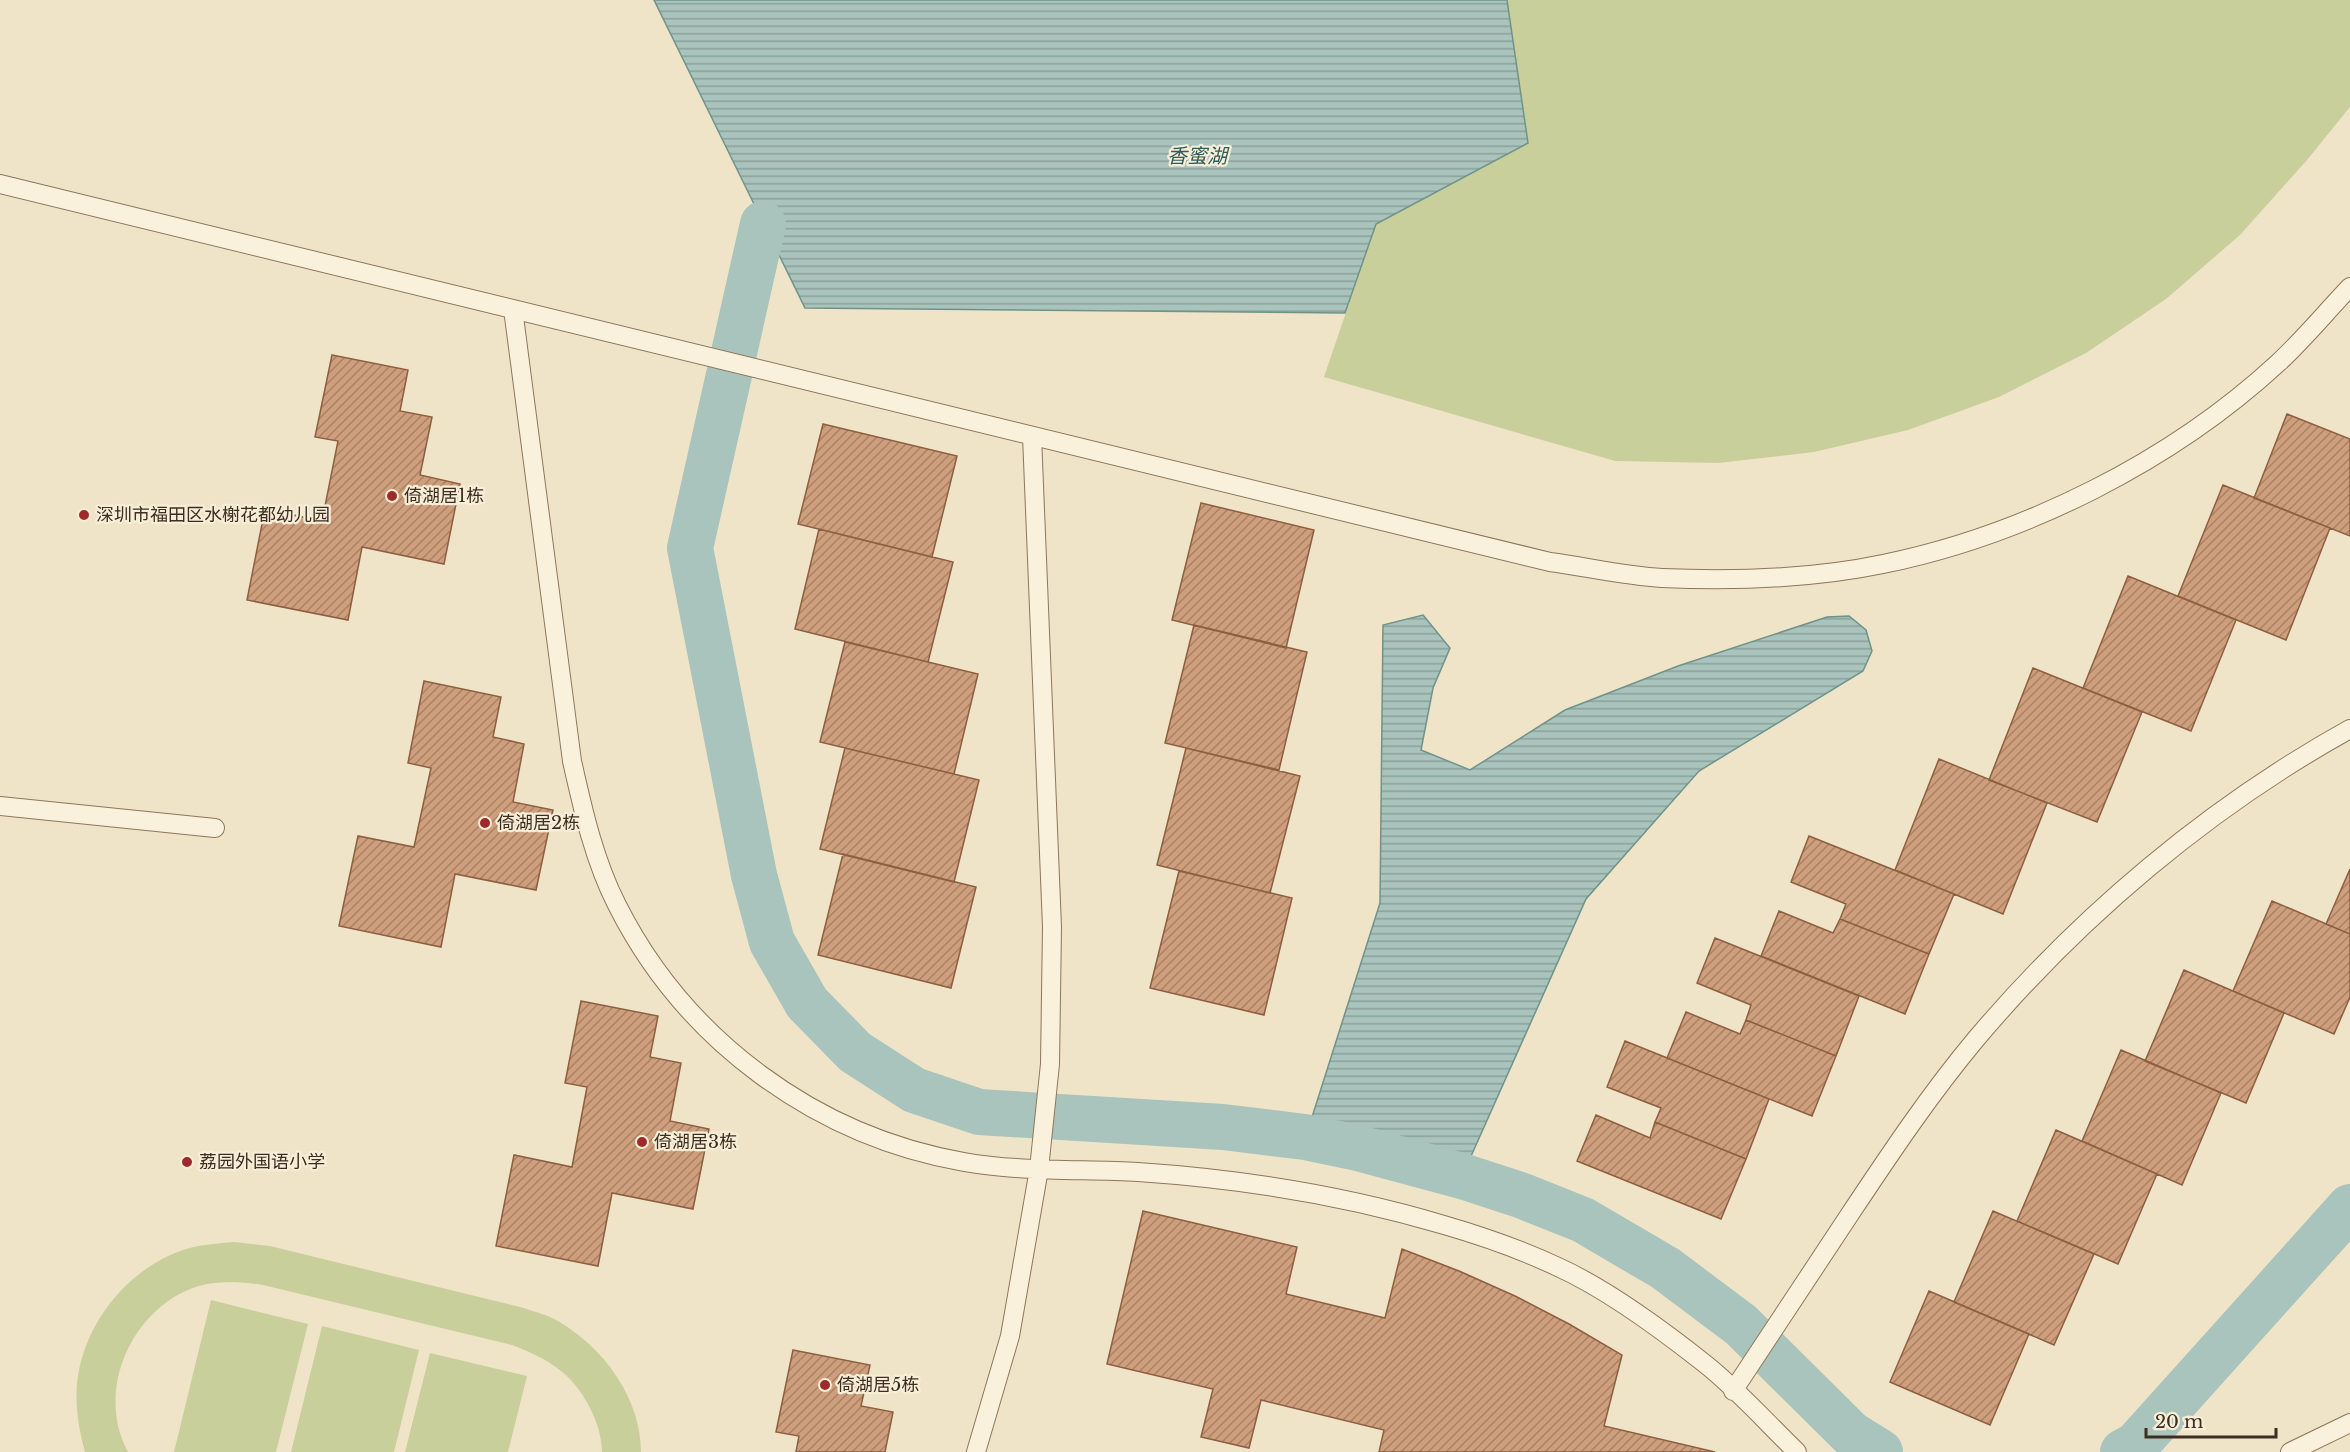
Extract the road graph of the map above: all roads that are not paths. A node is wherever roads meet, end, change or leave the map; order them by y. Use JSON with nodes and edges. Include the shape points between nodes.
{"nodes":[{"id":1,"x":0,"y":184,"type":"edge"},
{"id":2,"x":2350,"y":287,"type":"edge"},
{"id":3,"x":513,"y":309,"type":"junction"},
{"id":4,"x":1032,"y":436,"type":"junction"},
{"id":5,"x":2350,"y":729,"type":"edge"},
{"id":6,"x":0,"y":806,"type":"edge"},
{"id":7,"x":215,"y":828,"type":"dead end"},
{"id":8,"x":1040,"y":1169,"type":"junction"},
{"id":9,"x":1733,"y":1391,"type":"junction"},
{"id":10,"x":2350,"y":1423,"type":"edge"},
{"id":11,"x":976,"y":1452,"type":"edge"},
{"id":12,"x":1797,"y":1452,"type":"edge"},
{"id":13,"x":2290,"y":1452,"type":"edge"}],
"edges":[{"from":1,"to":3,"type":"lane"},
{"from":2,"to":4,"type":"lane","via":[[2278,363],[2191,433],[2094,490],[1980,538],[1883,564],[1772,579],[1660,578],[1550,562]]},
{"from":3,"to":4,"type":"lane"},
{"from":3,"to":8,"type":"lane","via":[[572,761],[589,834],[616,904],[655,969],[703,1026],[759,1076],[823,1115],[892,1145],[965,1163]]},
{"from":4,"to":8,"type":"lane","via":[[1052,927],[1050,1064]]},
{"from":5,"to":9,"type":"lane","via":[[2225,808],[2136,879],[2053,956],[1976,1039],[1907,1128]]},
{"from":6,"to":7,"type":"lane"},
{"from":8,"to":9,"type":"lane","via":[[1240,1181],[1347,1199],[1447,1225],[1560,1268],[1635,1312],[1707,1365]]},
{"from":8,"to":11,"type":"lane","via":[[1010,1336]]},
{"from":9,"to":12,"type":"lane"},
{"from":10,"to":13,"type":"lane"}]}
